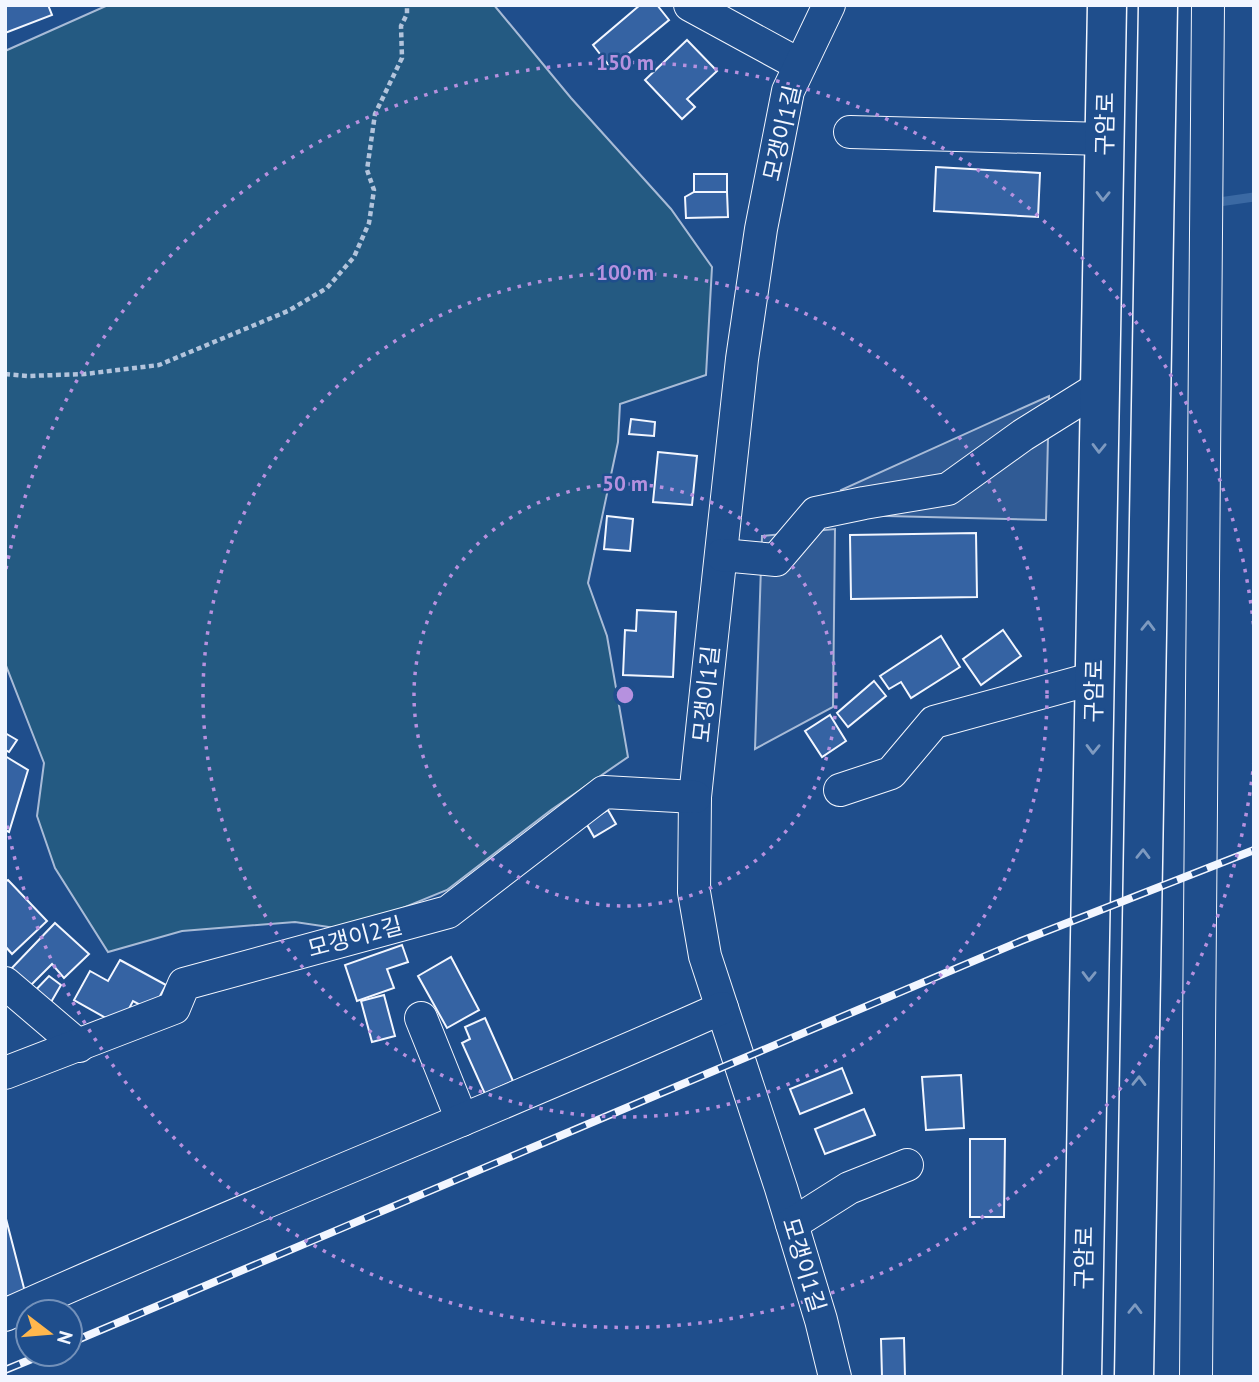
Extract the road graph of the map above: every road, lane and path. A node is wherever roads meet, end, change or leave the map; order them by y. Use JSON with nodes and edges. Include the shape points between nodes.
{"nodes":[{"id":1,"x":407,"y":5,"type":"edge"},
{"id":2,"x":690,"y":5,"type":"edge"},
{"id":3,"x":829,"y":5,"type":"edge"},
{"id":4,"x":1107,"y":5,"type":"edge"},
{"id":5,"x":1158,"y":5,"type":"edge"},
{"id":6,"x":1208,"y":5,"type":"edge"},
{"id":7,"x":800,"y":65,"type":"junction"},
{"id":8,"x":850,"y":132,"type":"dead end"},
{"id":9,"x":1104,"y":139,"type":"junction"},
{"id":10,"x":5,"y":373,"type":"edge"},
{"id":11,"x":1100,"y":387,"type":"junction"},
{"id":12,"x":722,"y":555,"type":"junction"},
{"id":13,"x":1095,"y":678,"type":"junction"},
{"id":14,"x":840,"y":790,"type":"dead end"},
{"id":15,"x":695,"y":797,"type":"junction"},
{"id":16,"x":5,"y":983,"type":"edge"},
{"id":17,"x":722,"y":1007,"type":"junction"},
{"id":18,"x":422,"y":1018,"type":"dead end"},
{"id":19,"x":79,"y":1046,"type":"junction"},
{"id":20,"x":5,"y":1073,"type":"edge"},
{"id":21,"x":462,"y":1120,"type":"junction"},
{"id":22,"x":907,"y":1165,"type":"dead end"},
{"id":23,"x":792,"y":1224,"type":"junction"},
{"id":24,"x":5,"y":1315,"type":"edge"},
{"id":25,"x":835,"y":1377,"type":"edge"},
{"id":26,"x":1082,"y":1377,"type":"edge"},
{"id":27,"x":1134,"y":1377,"type":"edge"},
{"id":28,"x":1196,"y":1377,"type":"edge"}],
"edges":[{"from":1,"to":10,"type":"path","via":[[401,26],[402,58],[375,114],[367,170],[373,190],[369,223],[354,257],[327,288],[288,311],[159,365],[85,374]]},
{"from":2,"to":7,"type":"street"},
{"from":3,"to":7,"type":"street","name":"모갱이1길"},
{"from":4,"to":9,"type":"main road","name":"구암로"},
{"from":27,"to":5,"type":"main road","one_way":true},
{"from":6,"to":28,"type":"street"},
{"from":7,"to":12,"type":"street","name":"모갱이1길","via":[[788,91],[761,229]]},
{"from":8,"to":9,"type":"street"},
{"from":9,"to":11,"type":"main road","name":"구암로","one_way":true},
{"from":11,"to":12,"type":"street","via":[[948,489],[816,513],[776,560]]},
{"from":11,"to":13,"type":"main road","name":"구암로","one_way":true},
{"from":12,"to":15,"type":"street","name":"모갱이1길"},
{"from":13,"to":14,"type":"street","via":[[934,722],[891,773]]},
{"from":13,"to":26,"type":"main road","name":"구암로","one_way":true},
{"from":15,"to":17,"type":"street","name":"모갱이1길","via":[[694,892],[705,956]]},
{"from":15,"to":19,"type":"street","name":"모갱이2길","via":[[604,792],[448,912],[184,984],[174,1008]]},
{"from":16,"to":19,"type":"street"},
{"from":17,"to":21,"type":"street"},
{"from":17,"to":23,"type":"street","name":"모갱이1길"},
{"from":18,"to":21,"type":"street"},
{"from":19,"to":20,"type":"street","name":"모갱이2길"},
{"from":21,"to":24,"type":"street"},
{"from":22,"to":23,"type":"street","via":[[849,1188]]},
{"from":23,"to":25,"type":"street","name":"모갱이1길"}]}
